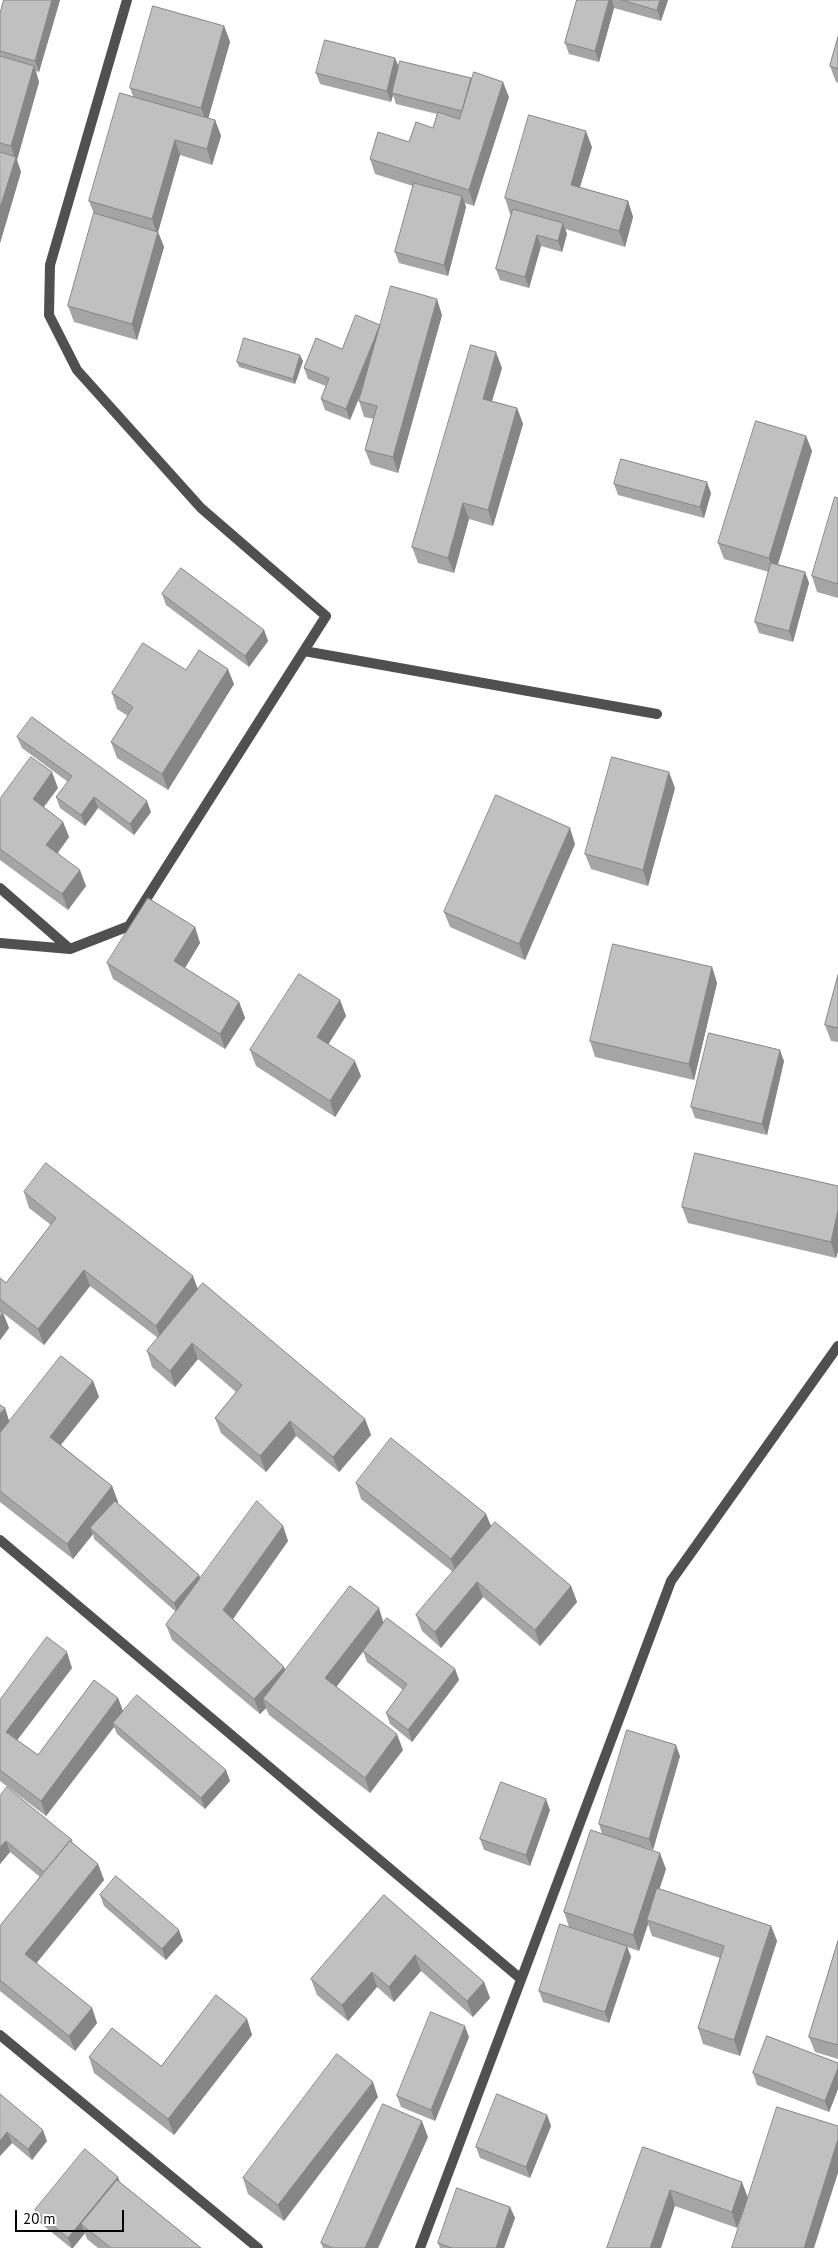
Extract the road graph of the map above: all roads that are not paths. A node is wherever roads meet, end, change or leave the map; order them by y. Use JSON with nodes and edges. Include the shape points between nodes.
{"nodes":[{"id":1,"x":127,"y":0,"type":"edge"},
{"id":2,"x":304,"y":651,"type":"junction"},
{"id":3,"x":657,"y":714,"type":"dead end"},
{"id":4,"x":0,"y":888,"type":"edge"},
{"id":5,"x":0,"y":943,"type":"edge"},
{"id":6,"x":70,"y":949,"type":"junction"},
{"id":7,"x":838,"y":1346,"type":"edge"},
{"id":8,"x":0,"y":1540,"type":"edge"},
{"id":9,"x":521,"y":1979,"type":"junction"},
{"id":10,"x":0,"y":2035,"type":"edge"},
{"id":11,"x":258,"y":2248,"type":"edge"},
{"id":12,"x":420,"y":2248,"type":"edge"}],
"edges":[{"from":1,"to":2,"type":"street","via":[[50,265],[49,315],[77,370],[201,508],[326,616]]},
{"from":2,"to":3,"type":"street"},
{"from":2,"to":6,"type":"street","via":[[128,926]]},
{"from":4,"to":6,"type":"street"},
{"from":5,"to":6,"type":"street"},
{"from":7,"to":9,"type":"street","via":[[671,1581]]},
{"from":8,"to":9,"type":"street"},
{"from":9,"to":12,"type":"street"},
{"from":10,"to":11,"type":"street"}]}
